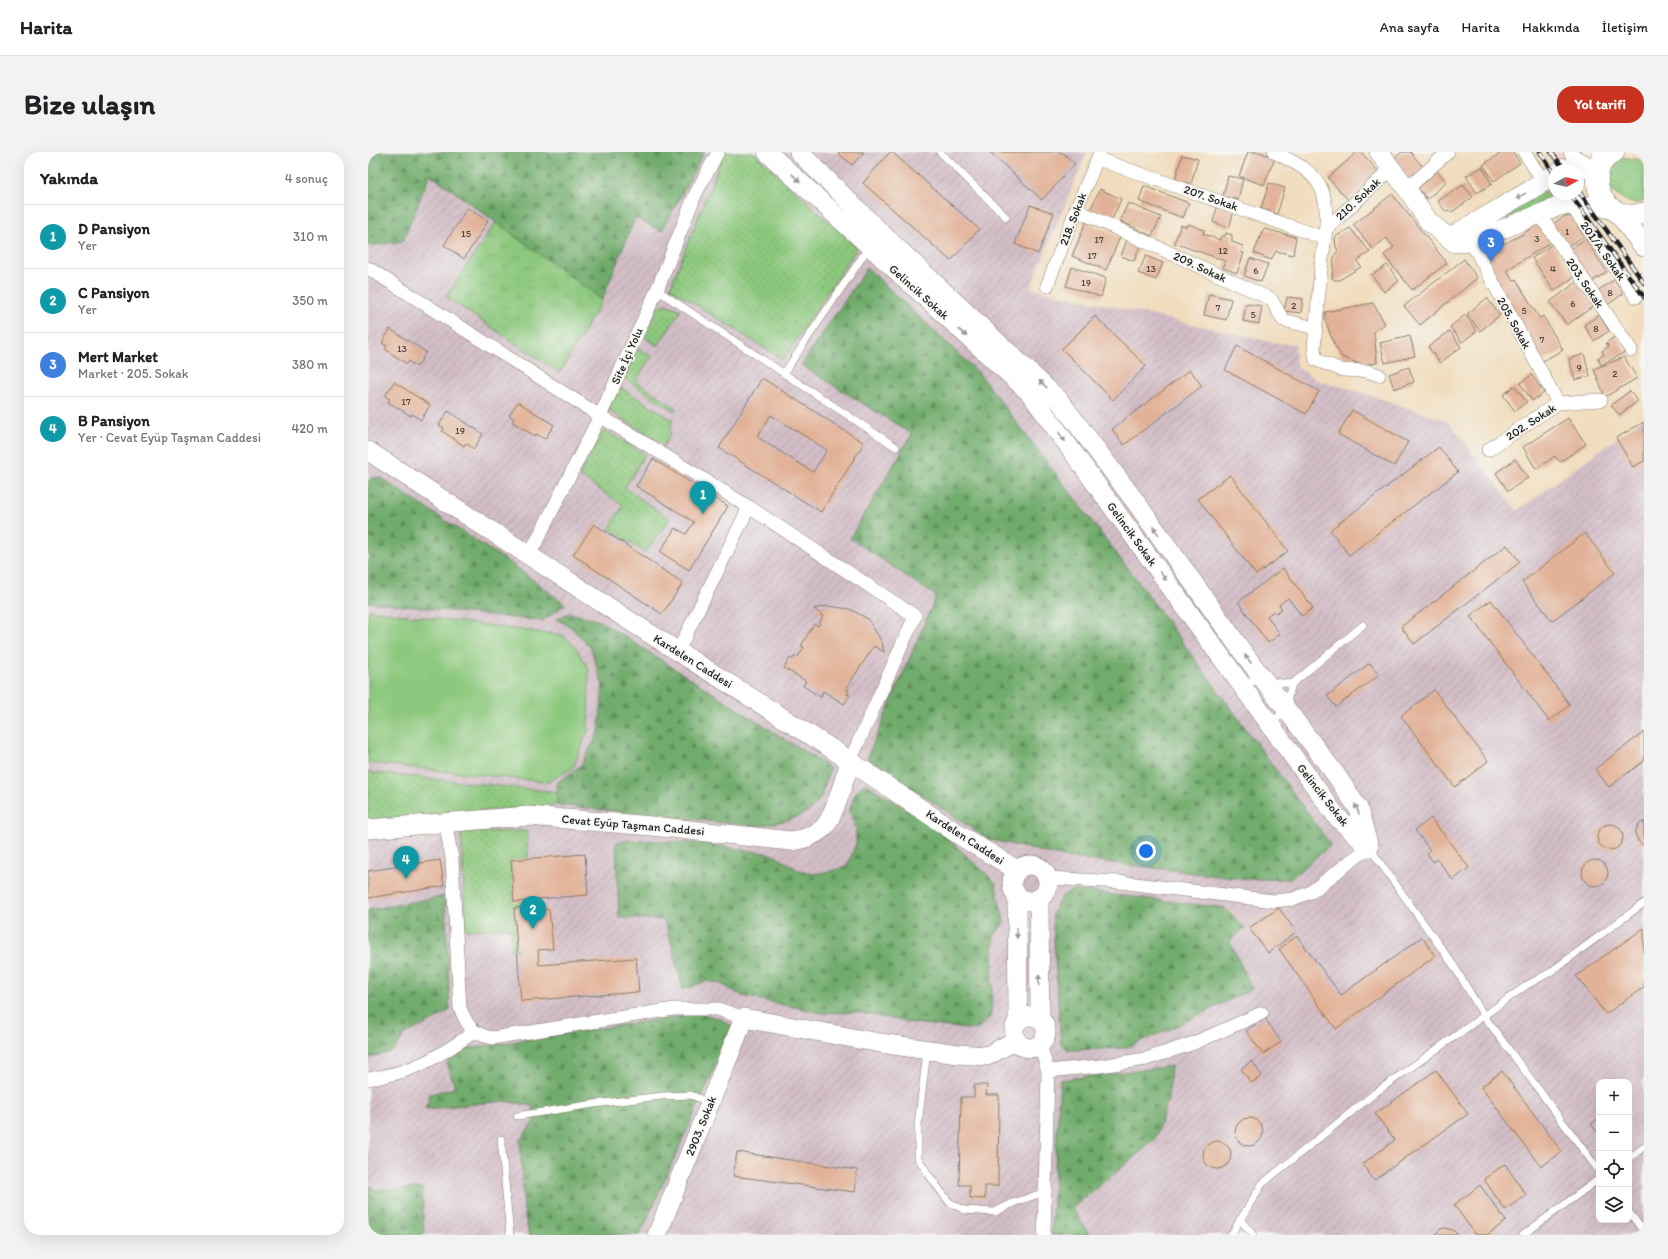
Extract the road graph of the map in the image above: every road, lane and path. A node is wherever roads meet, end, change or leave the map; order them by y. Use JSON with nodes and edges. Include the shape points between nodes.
{"nodes":[{"id":1,"x":718,"y":152,"type":"edge"},
{"id":2,"x":767,"y":152,"type":"edge"},
{"id":3,"x":799,"y":152,"type":"edge"},
{"id":4,"x":940,"y":152,"type":"edge"},
{"id":5,"x":1274,"y":152,"type":"edge"},
{"id":6,"x":1379,"y":152,"type":"edge"},
{"id":7,"x":1448,"y":152,"type":"edge"},
{"id":8,"x":1524,"y":152,"type":"edge"},
{"id":9,"x":1570,"y":152,"type":"edge"},
{"id":10,"x":1614,"y":152,"type":"edge"},
{"id":11,"x":1099,"y":155,"type":"edge"},
{"id":12,"x":1600,"y":161,"type":"edge"},
{"id":13,"x":1584,"y":164,"type":"edge"},
{"id":14,"x":1391,"y":169,"type":"junction"},
{"id":15,"x":1548,"y":177,"type":"edge"},
{"id":16,"x":1548,"y":179,"type":"edge"},
{"id":17,"x":1407,"y":189,"type":"junction"},
{"id":18,"x":1571,"y":205,"type":"junction"},
{"id":19,"x":1076,"y":210,"type":"junction"},
{"id":20,"x":1615,"y":211,"type":"junction"},
{"id":21,"x":1644,"y":213,"type":"edge"},
{"id":22,"x":1540,"y":216,"type":"junction"},
{"id":23,"x":1006,"y":217,"type":"dead end"},
{"id":24,"x":1325,"y":234,"type":"junction"},
{"id":25,"x":1461,"y":237,"type":"junction"},
{"id":26,"x":1644,"y":246,"type":"edge"},
{"id":27,"x":870,"y":247,"type":"junction"},
{"id":28,"x":368,"y":268,"type":"edge"},
{"id":29,"x":1047,"y":286,"type":"dead end"},
{"id":30,"x":657,"y":290,"type":"junction"},
{"id":31,"x":1636,"y":297,"type":"dead end"},
{"id":32,"x":1316,"y":328,"type":"junction"},
{"id":33,"x":1631,"y":350,"type":"dead end"},
{"id":34,"x":784,"y":373,"type":"junction"},
{"id":35,"x":1379,"y":375,"type":"dead end"},
{"id":36,"x":1059,"y":400,"type":"junction"},
{"id":37,"x":1601,"y":400,"type":"dead end"},
{"id":38,"x":1558,"y":403,"type":"junction"},
{"id":39,"x":600,"y":416,"type":"junction"},
{"id":40,"x":1049,"y":419,"type":"junction"},
{"id":41,"x":896,"y":447,"type":"dead end"},
{"id":42,"x":1488,"y":450,"type":"dead end"},
{"id":43,"x":368,"y":451,"type":"edge"},
{"id":44,"x":749,"y":507,"type":"junction"},
{"id":45,"x":529,"y":556,"type":"junction"},
{"id":46,"x":1363,"y":625,"type":"dead end"},
{"id":47,"x":678,"y":652,"type":"junction"},
{"id":48,"x":1264,"y":681,"type":"junction"},
{"id":49,"x":1239,"y":682,"type":"junction"},
{"id":50,"x":1292,"y":684,"type":"junction"},
{"id":51,"x":1285,"y":708,"type":"junction"},
{"id":52,"x":1271,"y":727,"type":"junction"},
{"id":53,"x":850,"y":761,"type":"junction"},
{"id":54,"x":445,"y":822,"type":"junction"},
{"id":55,"x":368,"y":828,"type":"edge"},
{"id":56,"x":1369,"y":846,"type":"junction"},
{"id":57,"x":1018,"y":870,"type":"junction"},
{"id":58,"x":1048,"y":878,"type":"junction"},
{"id":59,"x":1017,"y":894,"type":"junction"},
{"id":60,"x":1039,"y":898,"type":"junction"},
{"id":61,"x":1644,"y":903,"type":"edge"},
{"id":62,"x":1262,"y":1014,"type":"dead end"},
{"id":63,"x":1484,"y":1016,"type":"junction"},
{"id":64,"x":744,"y":1018,"type":"junction"},
{"id":65,"x":1040,"y":1018,"type":"junction"},
{"id":66,"x":1018,"y":1021,"type":"junction"},
{"id":67,"x":474,"y":1032,"type":"junction"},
{"id":68,"x":1016,"y":1040,"type":"junction"},
{"id":69,"x":1040,"y":1045,"type":"junction"},
{"id":70,"x":927,"y":1049,"type":"junction"},
{"id":71,"x":1048,"y":1071,"type":"junction"},
{"id":72,"x":368,"y":1079,"type":"edge"},
{"id":73,"x":710,"y":1103,"type":"junction"},
{"id":74,"x":518,"y":1116,"type":"dead end"},
{"id":75,"x":500,"y":1139,"type":"dead end"},
{"id":76,"x":1644,"y":1147,"type":"edge"},
{"id":77,"x":1632,"y":1156,"type":"edge"},
{"id":78,"x":1596,"y":1167,"type":"edge"},
{"id":79,"x":1596,"y":1181,"type":"edge"},
{"id":80,"x":1045,"y":1192,"type":"junction"},
{"id":81,"x":1632,"y":1216,"type":"edge"},
{"id":82,"x":1240,"y":1219,"type":"junction"},
{"id":83,"x":1644,"y":1232,"type":"edge"},
{"id":84,"x":510,"y":1235,"type":"edge"},
{"id":85,"x":657,"y":1235,"type":"edge"},
{"id":86,"x":1044,"y":1235,"type":"edge"},
{"id":87,"x":1231,"y":1235,"type":"edge"},
{"id":88,"x":1253,"y":1235,"type":"edge"},
{"id":89,"x":1522,"y":1235,"type":"edge"}],
"edges":[{"from":1,"to":30,"type":"street","name":"Site İçi Yolu","via":[[695,195]]},
{"from":2,"to":27,"type":"street","name":"Gelincik Sokak","one_way":true},
{"from":36,"to":3,"type":"street","name":"Gelincik Sokak","one_way":true},
{"from":4,"to":23,"type":"lane"},
{"from":5,"to":24,"type":"street","via":[[1303,167],[1321,189],[1326,205]]},
{"from":6,"to":14,"type":"street"},
{"from":7,"to":17,"type":"street"},
{"from":8,"to":15,"type":"street"},
{"from":9,"to":12,"type":"street","via":[[1572,155]]},
{"from":10,"to":12,"type":"main road"},
{"from":11,"to":19,"type":"street","name":"218. Sokak"},
{"from":11,"to":24,"type":"street","name":"207. Sokak"},
{"from":12,"to":13,"type":"street"},
{"from":12,"to":20,"type":"main road","via":[[1597,180],[1599,191],[1604,201]]},
{"from":14,"to":17,"type":"street"},
{"from":14,"to":24,"type":"street","name":"210. Sokak"},
{"from":16,"to":25,"type":"street","one_way":true},
{"from":17,"to":25,"type":"street","via":[[1429,222]]},
{"from":18,"to":20,"type":"street","via":[[1600,206]]},
{"from":18,"to":22,"type":"street","via":[[1562,205]]},
{"from":18,"to":31,"type":"street","name":"201/A. Sokak"},
{"from":19,"to":29,"type":"street","name":"218. Sokak"},
{"from":19,"to":32,"type":"street","name":"209. Sokak","via":[[1271,299],[1283,320]]},
{"from":20,"to":21,"type":"main road","via":[[1633,215]]},
{"from":20,"to":26,"type":"main road"},
{"from":22,"to":25,"type":"street"},
{"from":22,"to":33,"type":"street","name":"203. Sokak"},
{"from":24,"to":32,"type":"street"},
{"from":25,"to":38,"type":"street","name":"205. Sokak"},
{"from":27,"to":34,"type":"lane"},
{"from":27,"to":40,"type":"street","name":"Gelincik Sokak","one_way":true,"via":[[1030,393]]},
{"from":28,"to":39,"type":"street"},
{"from":30,"to":34,"type":"lane"},
{"from":30,"to":39,"type":"street","name":"Site İçi Yolu"},
{"from":32,"to":35,"type":"street","via":[[1316,360],[1342,370],[1367,371]]},
{"from":34,"to":41,"type":"lane"},
{"from":36,"to":40,"type":"street"},
{"from":48,"to":36,"type":"street","name":"Gelincik Sokak","one_way":true},
{"from":37,"to":38,"type":"street","name":"202. Sokak"},
{"from":38,"to":42,"type":"street","name":"202. Sokak"},
{"from":39,"to":44,"type":"street"},
{"from":39,"to":45,"type":"street","name":"Site İçi Yolu"},
{"from":40,"to":49,"type":"street","name":"Gelincik Sokak","one_way":true},
{"from":43,"to":45,"type":"street","name":"Kardelen Caddesi"},
{"from":44,"to":47,"type":"street"},
{"from":44,"to":53,"type":"street","via":[[915,616]]},
{"from":45,"to":47,"type":"street","name":"Kardelen Caddesi"},
{"from":46,"to":50,"type":"lane"},
{"from":47,"to":53,"type":"street","name":"Kardelen Caddesi"},
{"from":48,"to":49,"type":"lane"},
{"from":48,"to":50,"type":"lane"},
{"from":48,"to":51,"type":"street","name":"Gelincik Sokak"},
{"from":49,"to":52,"type":"street","name":"Gelincik Sokak"},
{"from":50,"to":51,"type":"lane"},
{"from":51,"to":52,"type":"lane"},
{"from":56,"to":51,"type":"street","name":"Gelincik Sokak","one_way":true,"via":[[1358,808]]},
{"from":52,"to":56,"type":"street","name":"Gelincik Sokak","via":[[1338,817]]},
{"from":53,"to":54,"type":"street","name":"Cevat Eyüp Taşman Caddesi","via":[[830,816],[823,828],[804,839],[791,841],[528,816]]},
{"from":53,"to":57,"type":"street","name":"Kardelen Caddesi","via":[[964,838]]},
{"from":54,"to":55,"type":"street","name":"Cevat Eyüp Taşman Caddesi"},
{"from":54,"to":67,"type":"street","via":[[452,859],[460,1008]]},
{"from":56,"to":58,"type":"street","via":[[1311,892],[1293,899],[1274,901],[1119,882]]},
{"from":56,"to":63,"type":"lane","via":[[1454,966]]},
{"from":57,"to":58,"type":"street","via":[[1032,865],[1042,869]]},
{"from":57,"to":59,"type":"street","via":[[1014,874],[1013,885]]},
{"from":58,"to":60,"type":"street","via":[[1047,890]]},
{"from":59,"to":60,"type":"street","via":[[1027,900]]},
{"from":59,"to":66,"type":"street","one_way":true},
{"from":65,"to":60,"type":"street","one_way":true},
{"from":61,"to":63,"type":"lane","via":[[1549,973],[1527,985]]},
{"from":62,"to":71,"type":"street","via":[[1194,1043],[1146,1059]]},
{"from":63,"to":78,"type":"lane"},
{"from":63,"to":82,"type":"lane","via":[[1375,1094],[1262,1184]]},
{"from":64,"to":67,"type":"street","via":[[718,1009],[674,1009],[492,1038]]},
{"from":64,"to":70,"type":"street"},
{"from":64,"to":73,"type":"street","name":"2903. Sokak"},
{"from":65,"to":66,"type":"street","via":[[1031,1016]]},
{"from":65,"to":69,"type":"street","via":[[1047,1032],[1044,1042]]},
{"from":66,"to":68,"type":"street","via":[[1014,1030]]},
{"from":67,"to":72,"type":"street","via":[[424,1064],[390,1076]]},
{"from":68,"to":69,"type":"street","via":[[1030,1049]]},
{"from":68,"to":70,"type":"street","via":[[987,1056]]},
{"from":69,"to":71,"type":"street"},
{"from":70,"to":80,"type":"lane","via":[[918,1125],[918,1158],[949,1202],[964,1210],[995,1212]]},
{"from":71,"to":80,"type":"street"},
{"from":73,"to":74,"type":"lane","via":[[691,1095],[662,1096]]},
{"from":73,"to":85,"type":"street","name":"2903. Sokak"},
{"from":75,"to":84,"type":"lane"},
{"from":76,"to":77,"type":"lane"},
{"from":79,"to":89,"type":"lane"},
{"from":80,"to":86,"type":"street"},
{"from":81,"to":83,"type":"lane"},
{"from":82,"to":87,"type":"lane"},
{"from":82,"to":88,"type":"lane"}]}
